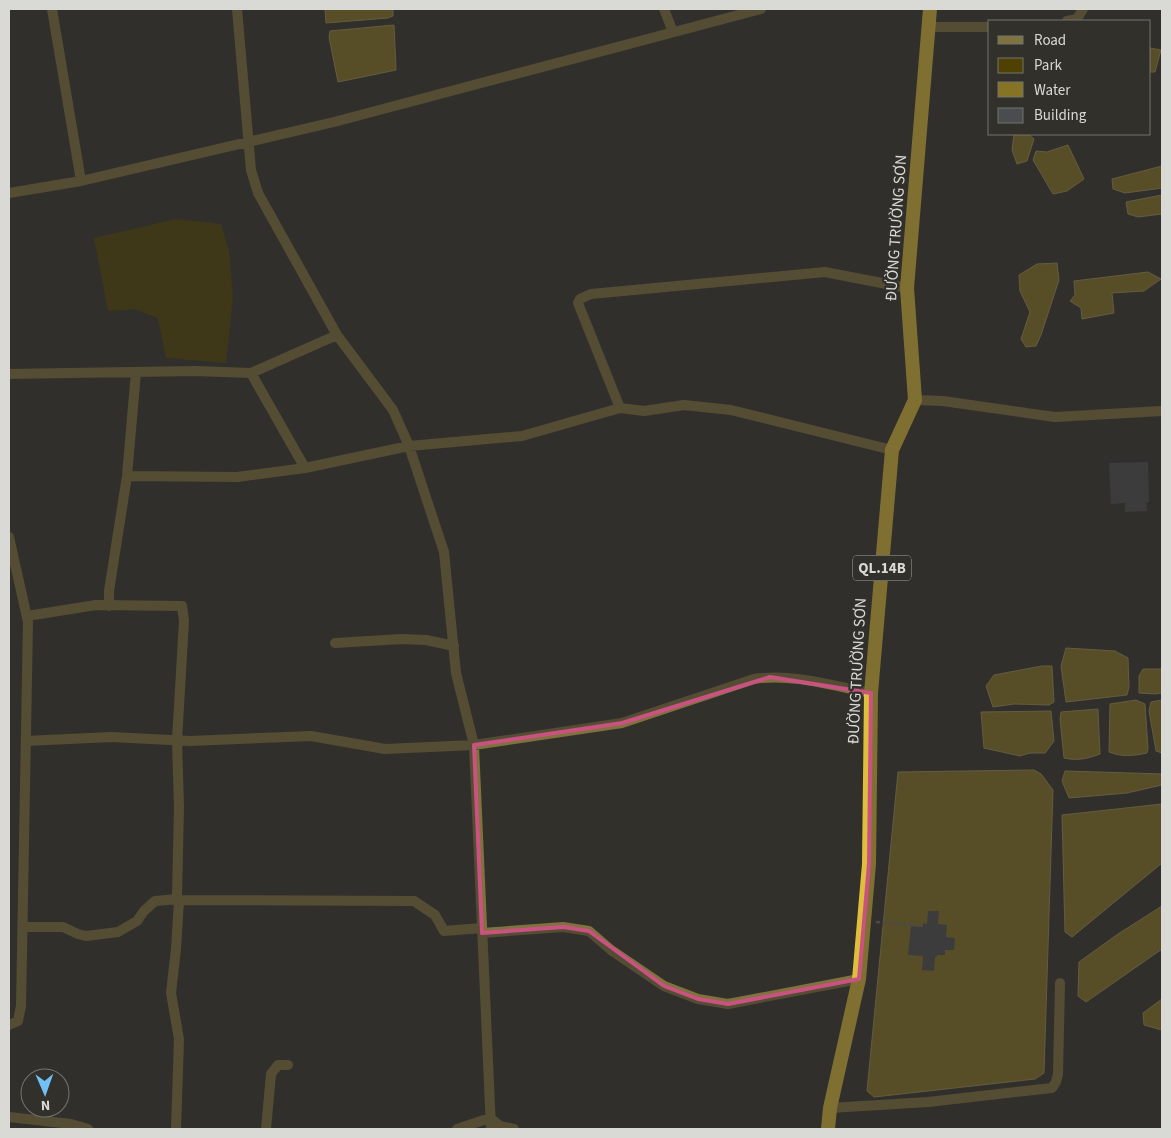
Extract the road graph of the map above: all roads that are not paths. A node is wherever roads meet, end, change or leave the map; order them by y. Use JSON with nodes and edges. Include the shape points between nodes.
{"nodes":[{"id":1,"x":52,"y":9,"type":"edge"},
{"id":2,"x":237,"y":9,"type":"edge"},
{"id":3,"x":664,"y":9,"type":"edge"},
{"id":4,"x":761,"y":9,"type":"edge"},
{"id":5,"x":930,"y":9,"type":"edge"},
{"id":6,"x":1083,"y":9,"type":"edge"},
{"id":7,"x":1072,"y":20,"type":"edge"},
{"id":8,"x":929,"y":27,"type":"junction"},
{"id":9,"x":988,"y":27,"type":"edge"},
{"id":10,"x":673,"y":32,"type":"junction"},
{"id":11,"x":248,"y":142,"type":"junction"},
{"id":12,"x":81,"y":181,"type":"junction"},
{"id":13,"x":9,"y":193,"type":"edge"},
{"id":14,"x":907,"y":288,"type":"junction"},
{"id":15,"x":337,"y":335,"type":"junction"},
{"id":16,"x":136,"y":372,"type":"junction"},
{"id":17,"x":251,"y":373,"type":"junction"},
{"id":18,"x":9,"y":374,"type":"edge"},
{"id":19,"x":915,"y":400,"type":"junction"},
{"id":20,"x":620,"y":408,"type":"junction"},
{"id":21,"x":1162,"y":412,"type":"edge"},
{"id":22,"x":409,"y":446,"type":"junction"},
{"id":23,"x":892,"y":450,"type":"junction"},
{"id":24,"x":305,"y":468,"type":"junction"},
{"id":25,"x":128,"y":476,"type":"junction"},
{"id":26,"x":9,"y":537,"type":"edge"},
{"id":27,"x":109,"y":606,"type":"junction"},
{"id":28,"x":27,"y":616,"type":"junction"},
{"id":29,"x":335,"y":644,"type":"dead end"},
{"id":30,"x":454,"y":646,"type":"junction"},
{"id":31,"x":871,"y":693,"type":"junction"},
{"id":32,"x":177,"y":740,"type":"junction"},
{"id":33,"x":26,"y":741,"type":"junction"},
{"id":34,"x":474,"y":745,"type":"junction"},
{"id":35,"x":179,"y":900,"type":"junction"},
{"id":36,"x":23,"y":927,"type":"junction"},
{"id":37,"x":482,"y":931,"type":"junction"},
{"id":38,"x":859,"y":979,"type":"junction"},
{"id":39,"x":1060,"y":983,"type":"dead end"},
{"id":40,"x":9,"y":1025,"type":"edge"},
{"id":41,"x":288,"y":1065,"type":"dead end"},
{"id":42,"x":830,"y":1108,"type":"junction"},
{"id":43,"x":9,"y":1116,"type":"edge"},
{"id":44,"x":490,"y":1118,"type":"junction"},
{"id":45,"x":88,"y":1129,"type":"edge"},
{"id":46,"x":176,"y":1129,"type":"edge"},
{"id":47,"x":266,"y":1129,"type":"edge"},
{"id":48,"x":457,"y":1129,"type":"edge"},
{"id":49,"x":491,"y":1129,"type":"edge"},
{"id":50,"x":514,"y":1129,"type":"edge"},
{"id":51,"x":828,"y":1129,"type":"edge"}],
"edges":[{"from":1,"to":12,"type":"street"},
{"from":2,"to":11,"type":"street"},
{"from":3,"to":10,"type":"street"},
{"from":4,"to":10,"type":"street"},
{"from":5,"to":8,"type":"highway","name":"ĐƯỜNG TRƯỜNG SƠN","number":"QL.14B"},
{"from":6,"to":7,"type":"street","via":[[1077,19]]},
{"from":8,"to":9,"type":"street"},
{"from":8,"to":14,"type":"highway","name":"ĐƯỜNG TRƯỜNG SƠN","number":"QL.14B"},
{"from":10,"to":11,"type":"street"},
{"from":11,"to":12,"type":"street"},
{"from":11,"to":15,"type":"street","via":[[250,170],[258,193]]},
{"from":12,"to":13,"type":"street"},
{"from":14,"to":19,"type":"highway","name":"ĐƯỜNG TRƯỜNG SƠN","number":"QL.14B"},
{"from":14,"to":20,"type":"street","via":[[825,272],[584,296],[578,303]]},
{"from":15,"to":17,"type":"street"},
{"from":15,"to":22,"type":"street","via":[[393,410]]},
{"from":16,"to":17,"type":"street"},
{"from":16,"to":18,"type":"street"},
{"from":16,"to":25,"type":"street"},
{"from":17,"to":24,"type":"street"},
{"from":19,"to":21,"type":"street","via":[[944,401],[1055,417]]},
{"from":19,"to":23,"type":"highway","name":"ĐƯỜNG TRƯỜNG SƠN","number":"QL.14B"},
{"from":20,"to":22,"type":"street","via":[[522,436]]},
{"from":20,"to":23,"type":"street","via":[[644,411],[684,404],[731,410]]},
{"from":22,"to":24,"type":"street"},
{"from":22,"to":30,"type":"street","via":[[444,552]]},
{"from":23,"to":31,"type":"highway","name":"ĐƯỜNG TRƯỜNG SƠN","number":"QL.14B"},
{"from":24,"to":25,"type":"street","via":[[237,477]]},
{"from":25,"to":27,"type":"street"},
{"from":26,"to":28,"type":"street"},
{"from":27,"to":28,"type":"street","via":[[96,604]]},
{"from":27,"to":32,"type":"street","via":[[182,606],[184,621]]},
{"from":28,"to":33,"type":"street"},
{"from":29,"to":30,"type":"street","via":[[402,639]]},
{"from":30,"to":34,"type":"street","via":[[456,673]]},
{"from":31,"to":34,"type":"street","via":[[770,677],[622,723]]},
{"from":31,"to":38,"type":"highway","name":"ĐƯỜNG TRƯỜNG SƠN","number":"QL.14B","via":[[869,864]]},
{"from":32,"to":33,"type":"street","via":[[111,737]]},
{"from":32,"to":34,"type":"street","via":[[311,736],[385,749]]},
{"from":32,"to":35,"type":"street"},
{"from":33,"to":36,"type":"street"},
{"from":34,"to":37,"type":"street"},
{"from":35,"to":36,"type":"street","via":[[155,901],[137,921],[118,932],[86,936],[63,926]]},
{"from":35,"to":37,"type":"street","via":[[414,901],[434,916],[444,931]]},
{"from":35,"to":46,"type":"street","via":[[171,993],[180,1039]]},
{"from":36,"to":40,"type":"street","via":[[21,1006],[18,1021]]},
{"from":37,"to":38,"type":"street","via":[[563,927],[589,931],[610,950],[664,986],[698,999],[728,1004]]},
{"from":37,"to":44,"type":"street"},
{"from":38,"to":42,"type":"highway","name":"ĐƯỜNG TRƯỜNG SƠN","number":"QL.14B"},
{"from":39,"to":42,"type":"street","via":[[1058,1074],[1052,1088],[928,1102]]},
{"from":41,"to":47,"type":"street","via":[[278,1065],[271,1074]]},
{"from":42,"to":51,"type":"highway","name":"ĐƯỜNG TRƯỜNG SƠN","number":"QL.14B"},
{"from":43,"to":45,"type":"street"},
{"from":44,"to":48,"type":"street"},
{"from":44,"to":49,"type":"street"},
{"from":44,"to":50,"type":"street","via":[[500,1126]]}]}
